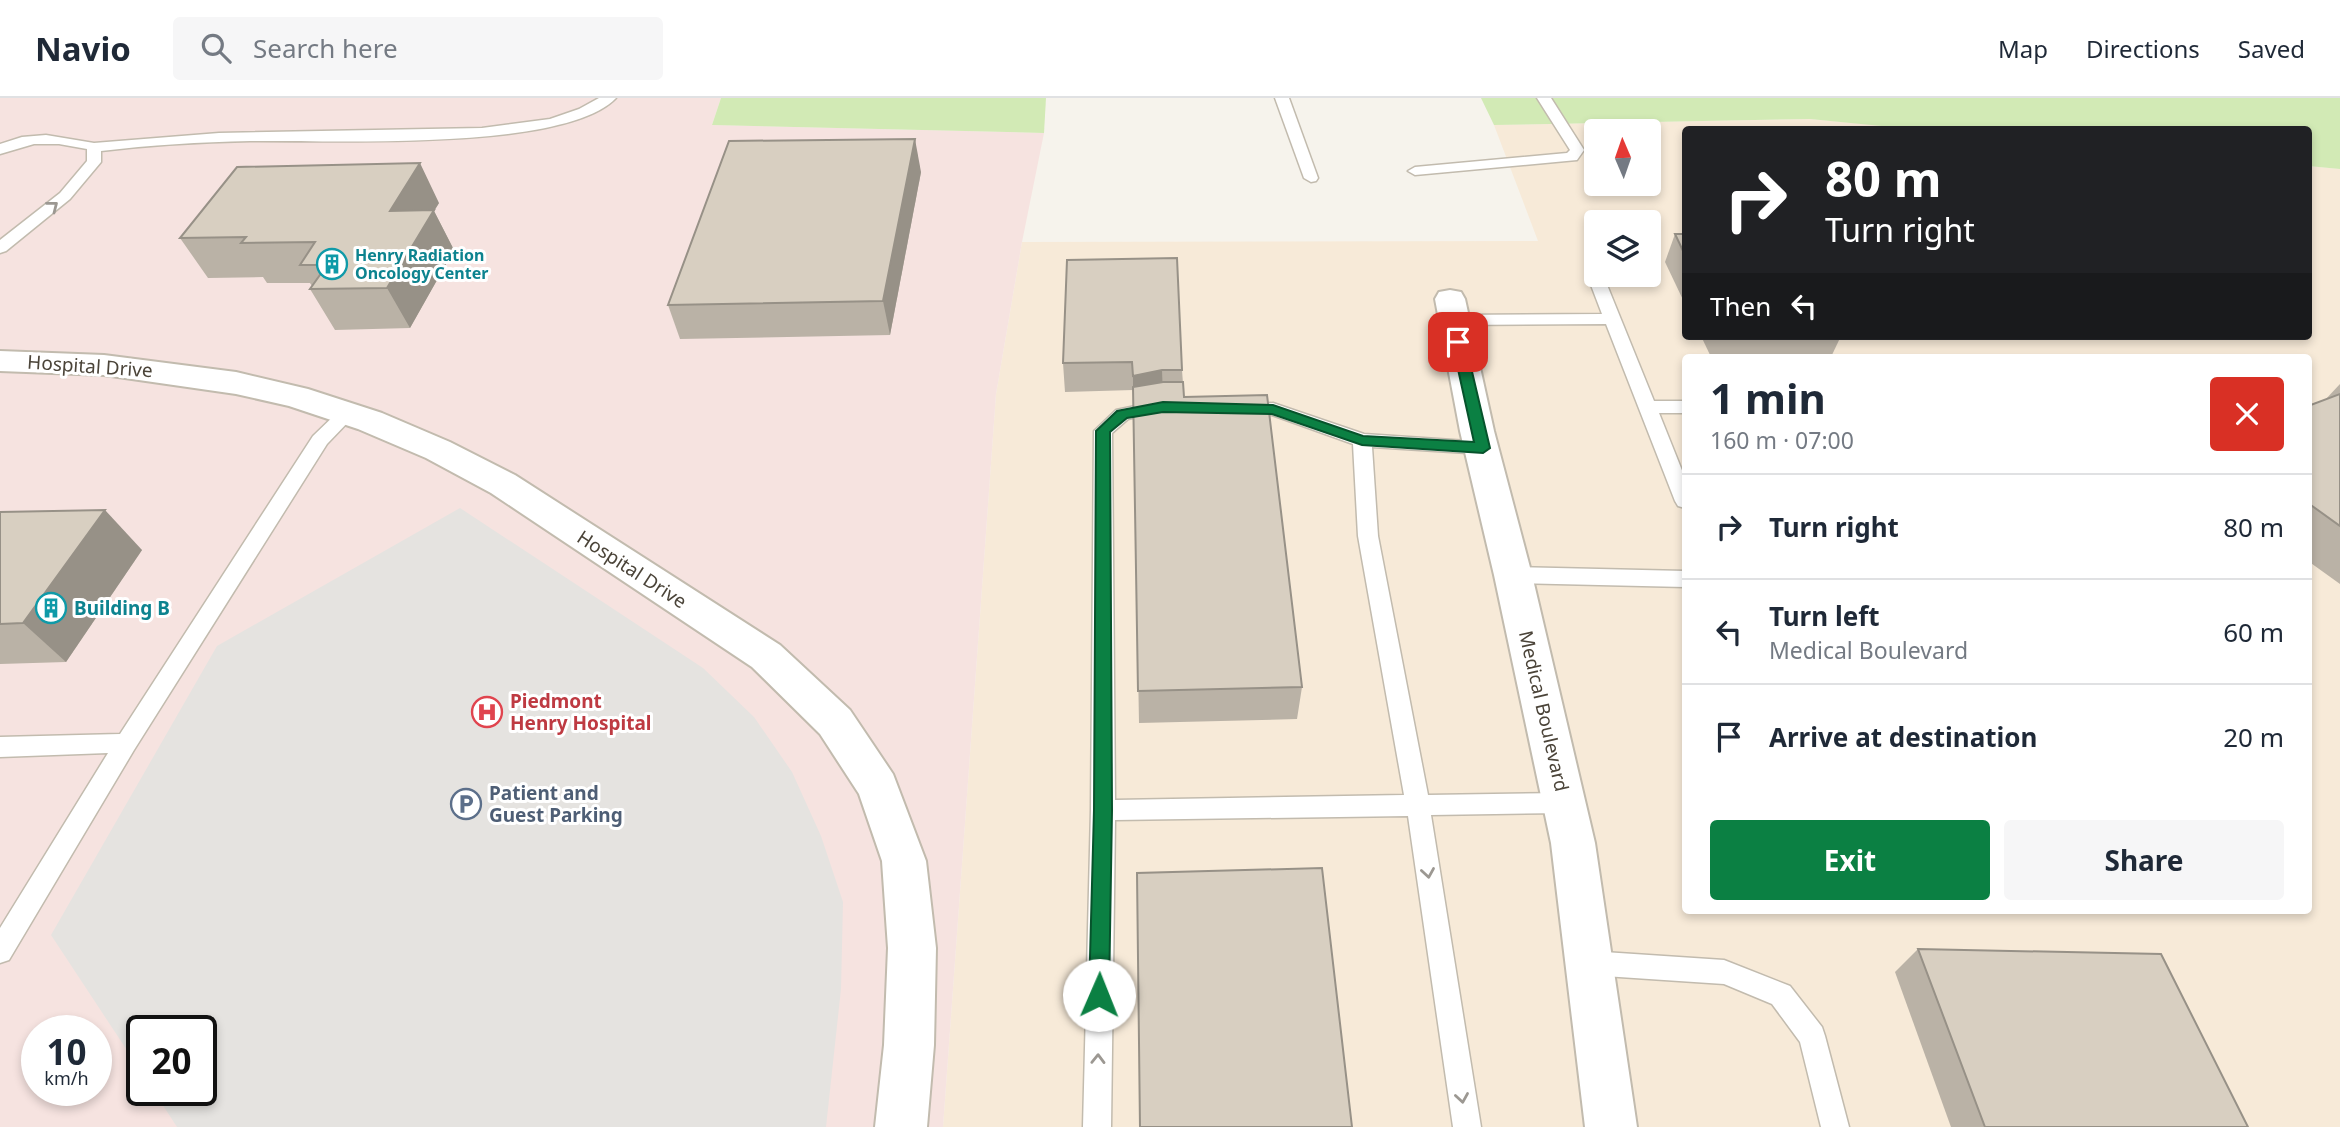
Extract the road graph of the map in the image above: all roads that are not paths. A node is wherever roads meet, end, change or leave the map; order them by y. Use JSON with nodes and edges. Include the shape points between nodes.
{"nodes":[{"id":1,"x":610,"y":98,"type":"edge"},
{"id":2,"x":1282,"y":98,"type":"edge"},
{"id":3,"x":1544,"y":98,"type":"edge"},
{"id":4,"x":94,"y":147,"type":"junction"},
{"id":5,"x":0,"y":150,"type":"edge"},
{"id":6,"x":1415,"y":171,"type":"dead end"},
{"id":7,"x":1311,"y":178,"type":"dead end"},
{"id":8,"x":0,"y":248,"type":"edge"},
{"id":9,"x":1600,"y":287,"type":"edge"},
{"id":10,"x":1452,"y":310,"type":"joint"},
{"id":11,"x":1612,"y":318,"type":"junction"},
{"id":12,"x":0,"y":361,"type":"edge"},
{"id":13,"x":1176,"y":407,"type":"edge"},
{"id":14,"x":1649,"y":407,"type":"junction"},
{"id":15,"x":1682,"y":407,"type":"edge"},
{"id":16,"x":1218,"y":408,"type":"edge"},
{"id":17,"x":346,"y":414,"type":"junction"},
{"id":18,"x":1362,"y":440,"type":"junction"},
{"id":19,"x":1483,"y":448,"type":"junction"},
{"id":20,"x":1682,"y":493,"type":"edge"},
{"id":21,"x":1513,"y":575,"type":"junction"},
{"id":22,"x":1682,"y":579,"type":"edge"},
{"id":23,"x":126,"y":743,"type":"junction"},
{"id":24,"x":0,"y":747,"type":"edge"},
{"id":25,"x":1565,"y":803,"type":"junction"},
{"id":26,"x":1418,"y":805,"type":"junction"},
{"id":27,"x":1103,"y":810,"type":"junction"},
{"id":28,"x":0,"y":951,"type":"edge"},
{"id":29,"x":1589,"y":963,"type":"junction"},
{"id":30,"x":901,"y":1127,"type":"edge"},
{"id":31,"x":1097,"y":1127,"type":"edge"},
{"id":32,"x":1467,"y":1127,"type":"edge"},
{"id":33,"x":1611,"y":1127,"type":"edge"},
{"id":34,"x":1835,"y":1127,"type":"edge"}],
"edges":[{"from":1,"to":4,"type":"lane","via":[[574,115],[532,126],[467,133],[152,139]]},
{"from":2,"to":7,"type":"lane"},
{"from":3,"to":6,"type":"lane","via":[[1577,150],[1572,157]]},
{"from":4,"to":5,"type":"lane","via":[[70,140],[38,139]]},
{"from":8,"to":4,"type":"lane","one_way":true,"via":[[65,196],[94,162]]},
{"from":9,"to":11,"type":"lane"},
{"from":10,"to":11,"type":"lane"},
{"from":10,"to":19,"type":"street","name":"Medical Boulevard"},
{"from":11,"to":14,"type":"lane"},
{"from":12,"to":17,"type":"street","name":"Hospital Drive","via":[[172,372],[248,385]]},
{"from":13,"to":27,"type":"lane","via":[[1122,414],[1103,431]]},
{"from":14,"to":15,"type":"lane"},
{"from":14,"to":20,"type":"lane"},
{"from":16,"to":18,"type":"lane","via":[[1273,409]]},
{"from":17,"to":23,"type":"lane","via":[[320,440]]},
{"from":17,"to":30,"type":"street","name":"Hospital Drive","via":[[438,450],[503,484],[766,656],[835,722],[878,787],[904,861],[912,947]]},
{"from":18,"to":19,"type":"lane"},
{"from":18,"to":26,"type":"lane","via":[[1368,536]]},
{"from":19,"to":21,"type":"street","name":"Medical Boulevard"},
{"from":21,"to":22,"type":"lane"},
{"from":21,"to":25,"type":"street","name":"Medical Boulevard"},
{"from":23,"to":24,"type":"lane"},
{"from":23,"to":28,"type":"lane"},
{"from":25,"to":26,"type":"lane"},
{"from":25,"to":29,"type":"street","name":"Medical Boulevard"},
{"from":26,"to":27,"type":"lane"},
{"from":26,"to":32,"type":"lane","one_way":true},
{"from":31,"to":27,"type":"lane","one_way":true},
{"from":29,"to":33,"type":"street","name":"Medical Boulevard"},
{"from":29,"to":34,"type":"lane","via":[[1724,972],[1781,995],[1812,1036]]}]}
